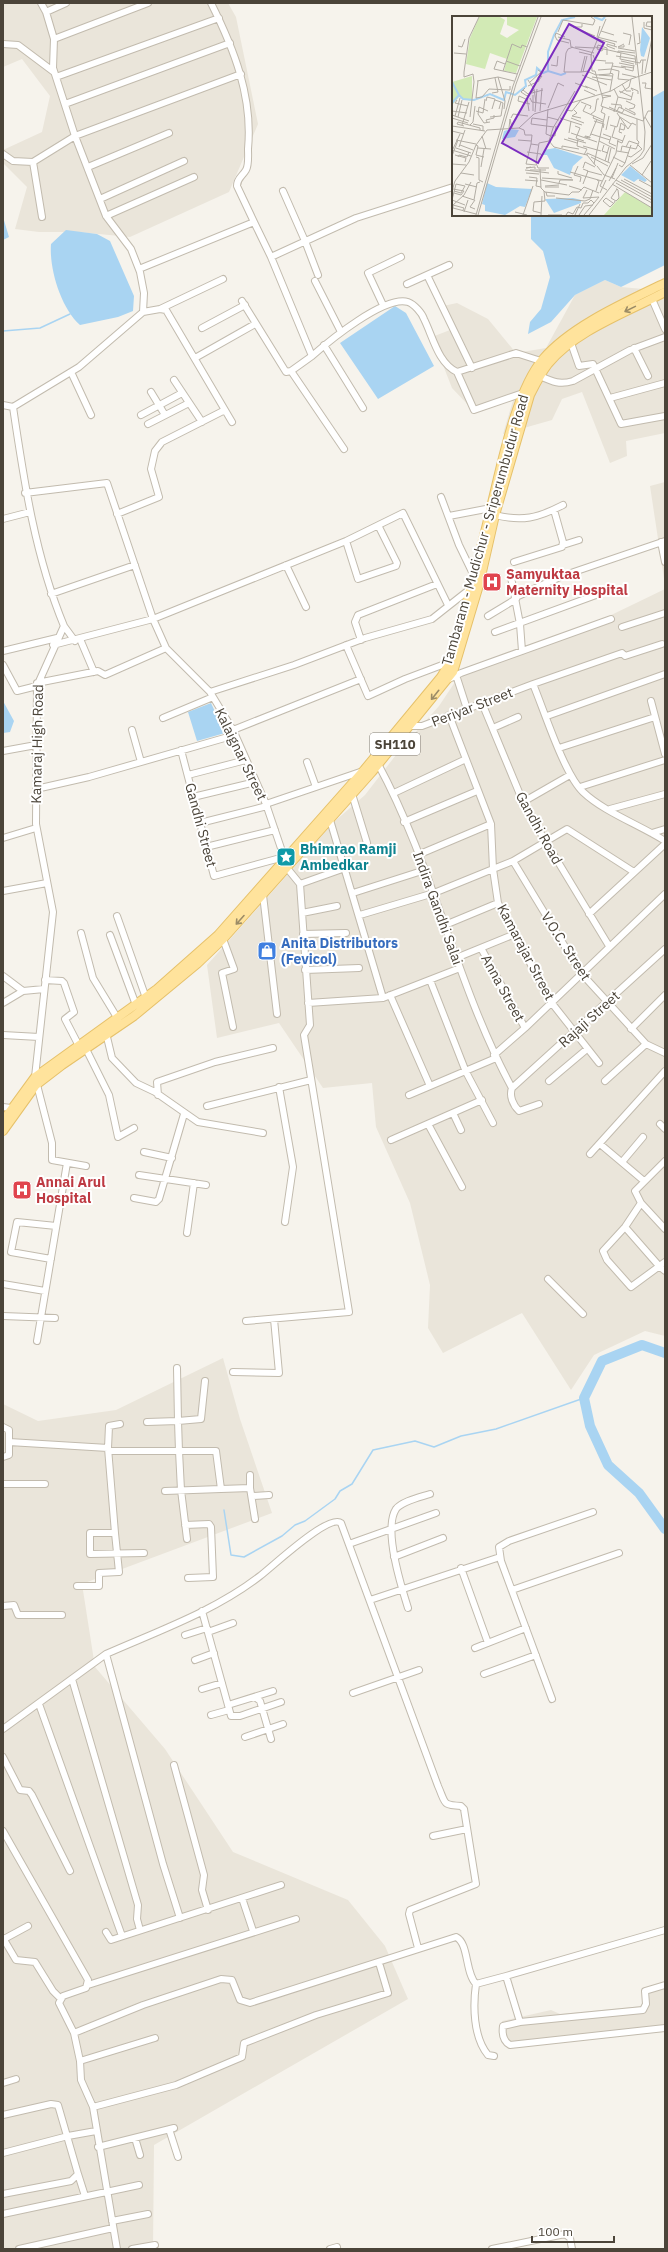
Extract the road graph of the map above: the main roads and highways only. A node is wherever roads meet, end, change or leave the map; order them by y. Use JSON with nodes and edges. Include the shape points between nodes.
{"nodes":[{"id":1,"x":665,"y":283,"type":"edge"},
{"id":2,"x":665,"y":292,"type":"edge"},
{"id":3,"x":545,"y":362,"type":"junction"},
{"id":4,"x":493,"y":512,"type":"junction"},
{"id":5,"x":406,"y":725,"type":"junction"},
{"id":6,"x":376,"y":761,"type":"junction"},
{"id":7,"x":285,"y":862,"type":"junction"},
{"id":8,"x":106,"y":1032,"type":"junction"},
{"id":9,"x":36,"y":1082,"type":"junction"},
{"id":10,"x":7,"y":1108,"type":"edge"},
{"id":11,"x":3,"y":1121,"type":"edge"},
{"id":12,"x":3,"y":1131,"type":"edge"}],
"edges":[{"from":1,"to":3,"type":"main road","name":"Tambaram - Mudichur - Sriperumbudur Road","number":"SH110","via":[[567,338]]},
{"from":2,"to":3,"type":"main road","name":"Tambaram - Mudichur - Sriperumbudur Road","number":"SH110","one_way":true,"via":[[617,316],[571,343]]},
{"from":3,"to":4,"type":"main road","name":"Tambaram - Mudichur - Sriperumbudur Road","number":"SH110","via":[[530,395]]},
{"from":3,"to":4,"type":"main road","name":"Tambaram - Mudichur - Sriperumbudur Road","number":"SH110","via":[[523,393],[495,487]]},
{"from":4,"to":5,"type":"main road","name":"Tambaram - Mudichur - Sriperumbudur Road","number":"SH110","via":[[450,662]]},
{"from":4,"to":5,"type":"main road","name":"Tambaram - Mudichur - Sriperumbudur Road","number":"SH110","one_way":true,"via":[[479,585],[457,663],[446,681]]},
{"from":5,"to":6,"type":"main road","name":"Tambaram - Mudichur - Sriperumbudur Road","number":"SH110"},
{"from":6,"to":7,"type":"main road","name":"Tambaram - Mudichur - Sriperumbudur Road","number":"SH110","via":[[364,770]]},
{"from":6,"to":7,"type":"main road","name":"Tambaram - Mudichur - Sriperumbudur Road","number":"SH110","via":[[330,820]]},
{"from":7,"to":8,"type":"main road","name":"Tambaram - Mudichur - Sriperumbudur Road","number":"SH110","via":[[218,935]]},
{"from":7,"to":8,"type":"main road","name":"Tambaram - Mudichur - Sriperumbudur Road","number":"SH110","one_way":true,"via":[[263,895],[223,939],[162,993]]},
{"from":8,"to":9,"type":"main road","name":"Tambaram - Mudichur - Sriperumbudur Road","number":"SH110"},
{"from":9,"to":10,"type":"main road","name":"Tambaram - Mudichur - Sriperumbudur Road","number":"SH110"},
{"from":9,"to":12,"type":"main road","name":"Tambaram - Mudichur - Sriperumbudur Road","number":"SH110"},
{"from":10,"to":11,"type":"main road","name":"Tambaram - Mudichur - Sriperumbudur Road","number":"SH110"}]}
